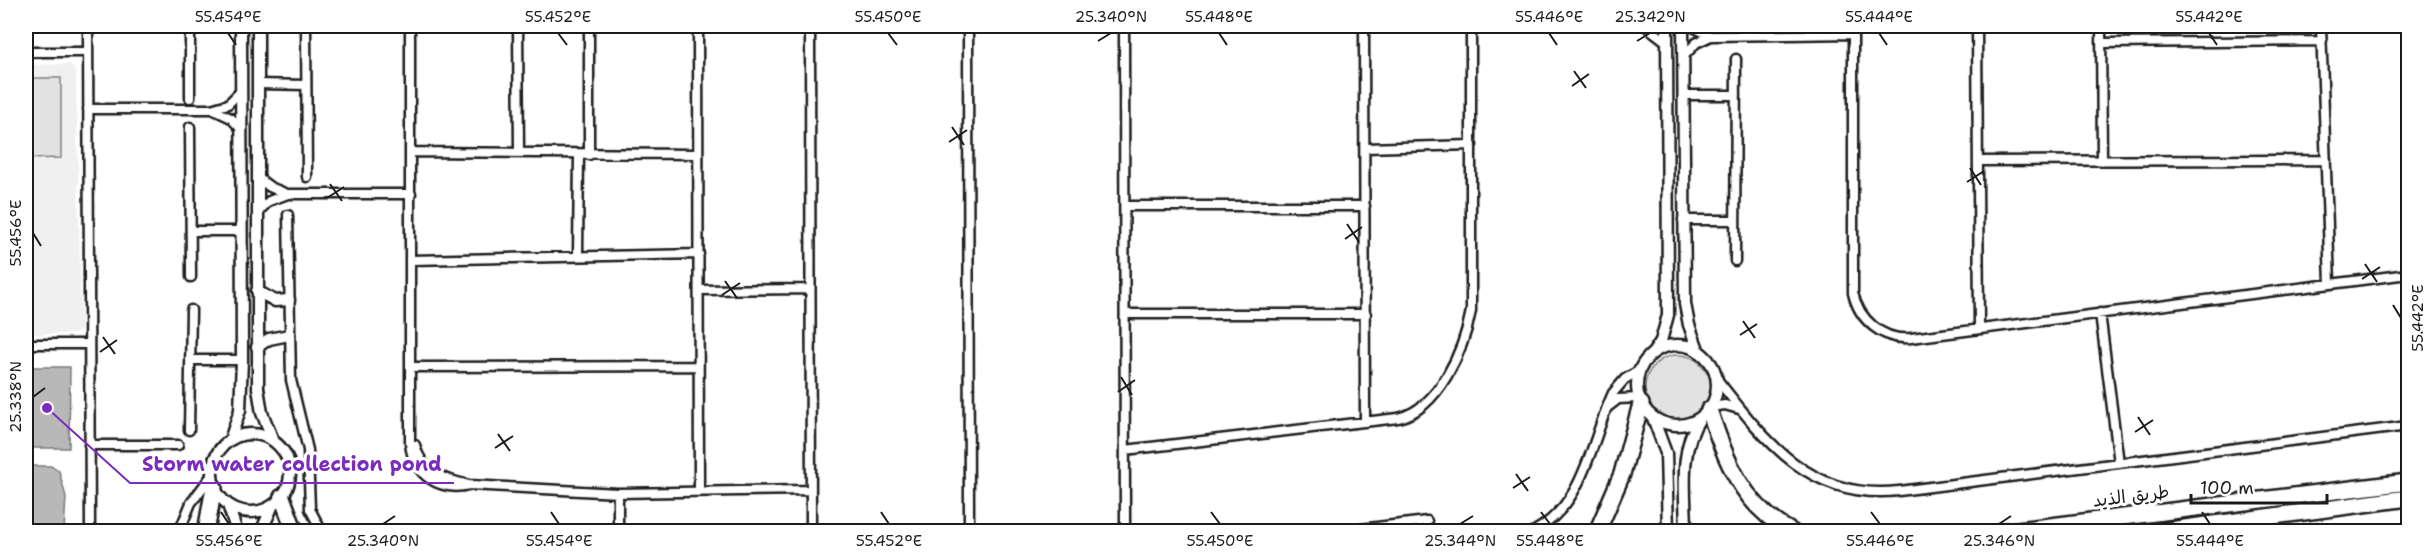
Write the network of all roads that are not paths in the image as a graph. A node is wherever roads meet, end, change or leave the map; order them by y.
1 (88, 26) edge
2 (190, 26) edge
3 (241, 26) edge
4 (258, 26) edge
5 (306, 26) edge
6 (410, 26) edge
7 (518, 26) edge
8 (589, 26) edge
9 (698, 26) edge
10 (810, 26) edge
11 (968, 26) edge
12 (1124, 26) edge
13 (1365, 26) edge
14 (1471, 26) edge
15 (1646, 26) edge
16 (1667, 26) edge
17 (1683, 26) edge
18 (1691, 26) edge
19 (1977, 26) edge
20 (2102, 26) edge
21 (2321, 26) edge
22 (1853, 30) edge
23 (1711, 36) junction
24 (2322, 41) junction
25 (1667, 42) junction
26 (2102, 43) junction
27 (26, 52) edge
28 (88, 52) junction
29 (1683, 57) junction
30 (1736, 59) dead end
31 (258, 84) junction
32 (306, 85) junction
33 (240, 92) junction
34 (1683, 95) junction
35 (1736, 95) junction
36 (190, 98) dead end
37 (211, 109) junction
38 (88, 110) junction
39 (190, 127) dead end
40 (241, 129) junction
41 (1472, 145) junction
42 (1365, 148) junction
43 (411, 152) junction
44 (519, 152) junction
45 (579, 154) junction
46 (698, 154) junction
47 (589, 155) junction
48 (2326, 160) junction
49 (1978, 161) junction
50 (2102, 161) junction
51 (307, 177) dead end
52 (258, 178) junction
53 (288, 194) junction
54 (411, 194) junction
55 (1125, 206) junction
56 (1365, 206) junction
57 (258, 212) junction
58 (288, 215) dead end
59 (1683, 220) junction
60 (1735, 220) junction
61 (191, 231) junction
62 (240, 231) junction
63 (699, 254) junction
64 (578, 256) junction
65 (411, 260) junction
66 (1735, 261) dead end
67 (2409, 274) edge
68 (191, 277) dead end
69 (2330, 284) junction
70 (809, 289) junction
71 (699, 290) junction
72 (257, 291) junction
73 (289, 300) junction
74 (191, 310) dead end
75 (2100, 313) junction
76 (1125, 314) junction
77 (1366, 314) junction
78 (1979, 328) junction
79 (289, 335) junction
80 (26, 344) edge
81 (89, 344) junction
82 (257, 347) junction
83 (1699, 351) junction
84 (1653, 353) junction
85 (190, 360) junction
86 (242, 360) junction
87 (698, 366) junction
88 (411, 367) junction
89 (1640, 370) junction
90 (1717, 379) junction
91 (1640, 401) junction
92 (1607, 409) junction
93 (1740, 409) junction
94 (1706, 412) junction
95 (1653, 418) junction
96 (1365, 422) junction
97 (2409, 426) edge
98 (189, 430) dead end
99 (230, 440) junction
100 (273, 440) junction
101 (89, 445) junction
102 (178, 445) dead end
103 (1125, 450) junction
104 (2119, 463) junction
105 (213, 481) junction
106 (2409, 482) edge
107 (810, 490) junction
108 (699, 492) junction
109 (618, 493) junction
110 (2409, 498) edge
111 (277, 501) junction
112 (228, 505) junction
113 (1427, 521) dead end
114 (1372, 529) edge
115 (90, 531) edge
116 (178, 531) edge
117 (206, 531) edge
118 (237, 531) edge
119 (261, 531) edge
120 (294, 531) edge
121 (322, 531) edge
122 (618, 531) edge
123 (811, 531) edge
124 (969, 531) edge
125 (1125, 531) edge
126 (1335, 531) edge
127 (1533, 531) edge
128 (1597, 531) edge
129 (1668, 531) edge
130 (1686, 531) edge
131 (1792, 531) edge
132 (2001, 531) edge
133 (2155, 531) edge

1 - 28 street
2 - 36 street
3 - 33 main road
4 - 31 main road
5 - 32 street
6 - 43 street
7 - 44 street
8 - 47 street
9 - 46 street
10 - 70 street
11 - 124 street
12 - 55 street
13 - 42 street
14 - 41 street
15 - 25 street
16 - 25 main road
17 - 29 main road
18 - 23 street
19 - 49 street
20 - 26 street
21 - 24 street
22 - 23 street
22 - 78 street
23 - 29 street
24 - 26 street
24 - 48 street
25 - 29 main road
25 - 84 main road
26 - 50 street
27 - 28 street
28 - 38 street
29 - 34 main road
30 - 35 street
31 - 32 street
31 - 52 main road
32 - 51 street
33 - 37 street
33 - 40 main road
34 - 35 street
34 - 59 main road
35 - 60 street
37 - 38 street
37 - 40 street
38 - 81 street
39 - 61 street
40 - 62 main road
41 - 42 street
41 - 96 street
42 - 56 street
43 - 44 street
43 - 54 street
44 - 45 street
45 - 47 street
45 - 64 street
46 - 47 street
46 - 63 street
48 - 50 street
48 - 69 street
49 - 50 street
49 - 78 street
52 - 53 street
52 - 57 main road
53 - 54 street
53 - 57 street
54 - 65 street
55 - 56 street
55 - 76 street
56 - 77 street
57 - 72 main road
58 - 73 street
59 - 60 street
59 - 83 main road
60 - 66 street
61 - 62 street
61 - 68 street
62 - 86 main road
63 - 64 street
63 - 71 street
64 - 65 street
65 - 88 street
67 - 69 street
69 - 75 street
70 - 71 street
70 - 107 street
71 - 87 street
72 - 73 main road
72 - 82 main road
73 - 79 street
74 - 85 street
75 - 78 street
75 - 104 street
76 - 77 street
76 - 103 street
77 - 96 street
79 - 82 main road
79 - 121 street
80 - 81 street
81 - 101 street
82 - 100 main road
83 - 84 main road
83 - 90 main road
84 - 89 main road
85 - 86 street
85 - 98 street
86 - 99 main road
87 - 88 street
87 - 108 street
88 - 109 street
89 - 91 main road
89 - 92 street
90 - 93 street
90 - 94 main road
91 - 92 street
91 - 95 main road
91 - 128 highway
92 - 127 street
93 - 94 street
93 - 104 street
94 - 95 main road
94 - 130 main road
94 - 131 highway
95 - 129 main road
96 - 103 street
97 - 104 street
99 - 100 main road
99 - 105 main road
100 - 111 main road
101 - 102 street
101 - 115 street
103 - 125 street
105 - 112 main road
105 - 116 street
105 - 117 highway
106 - 132 highway, طريق الذيد
107 - 108 street
107 - 123 street
108 - 109 street
109 - 122 street
110 - 133 highway
111 - 112 main road
111 - 119 main road
111 - 120 highway
112 - 118 main road
113 - 114 street
114 - 126 street

